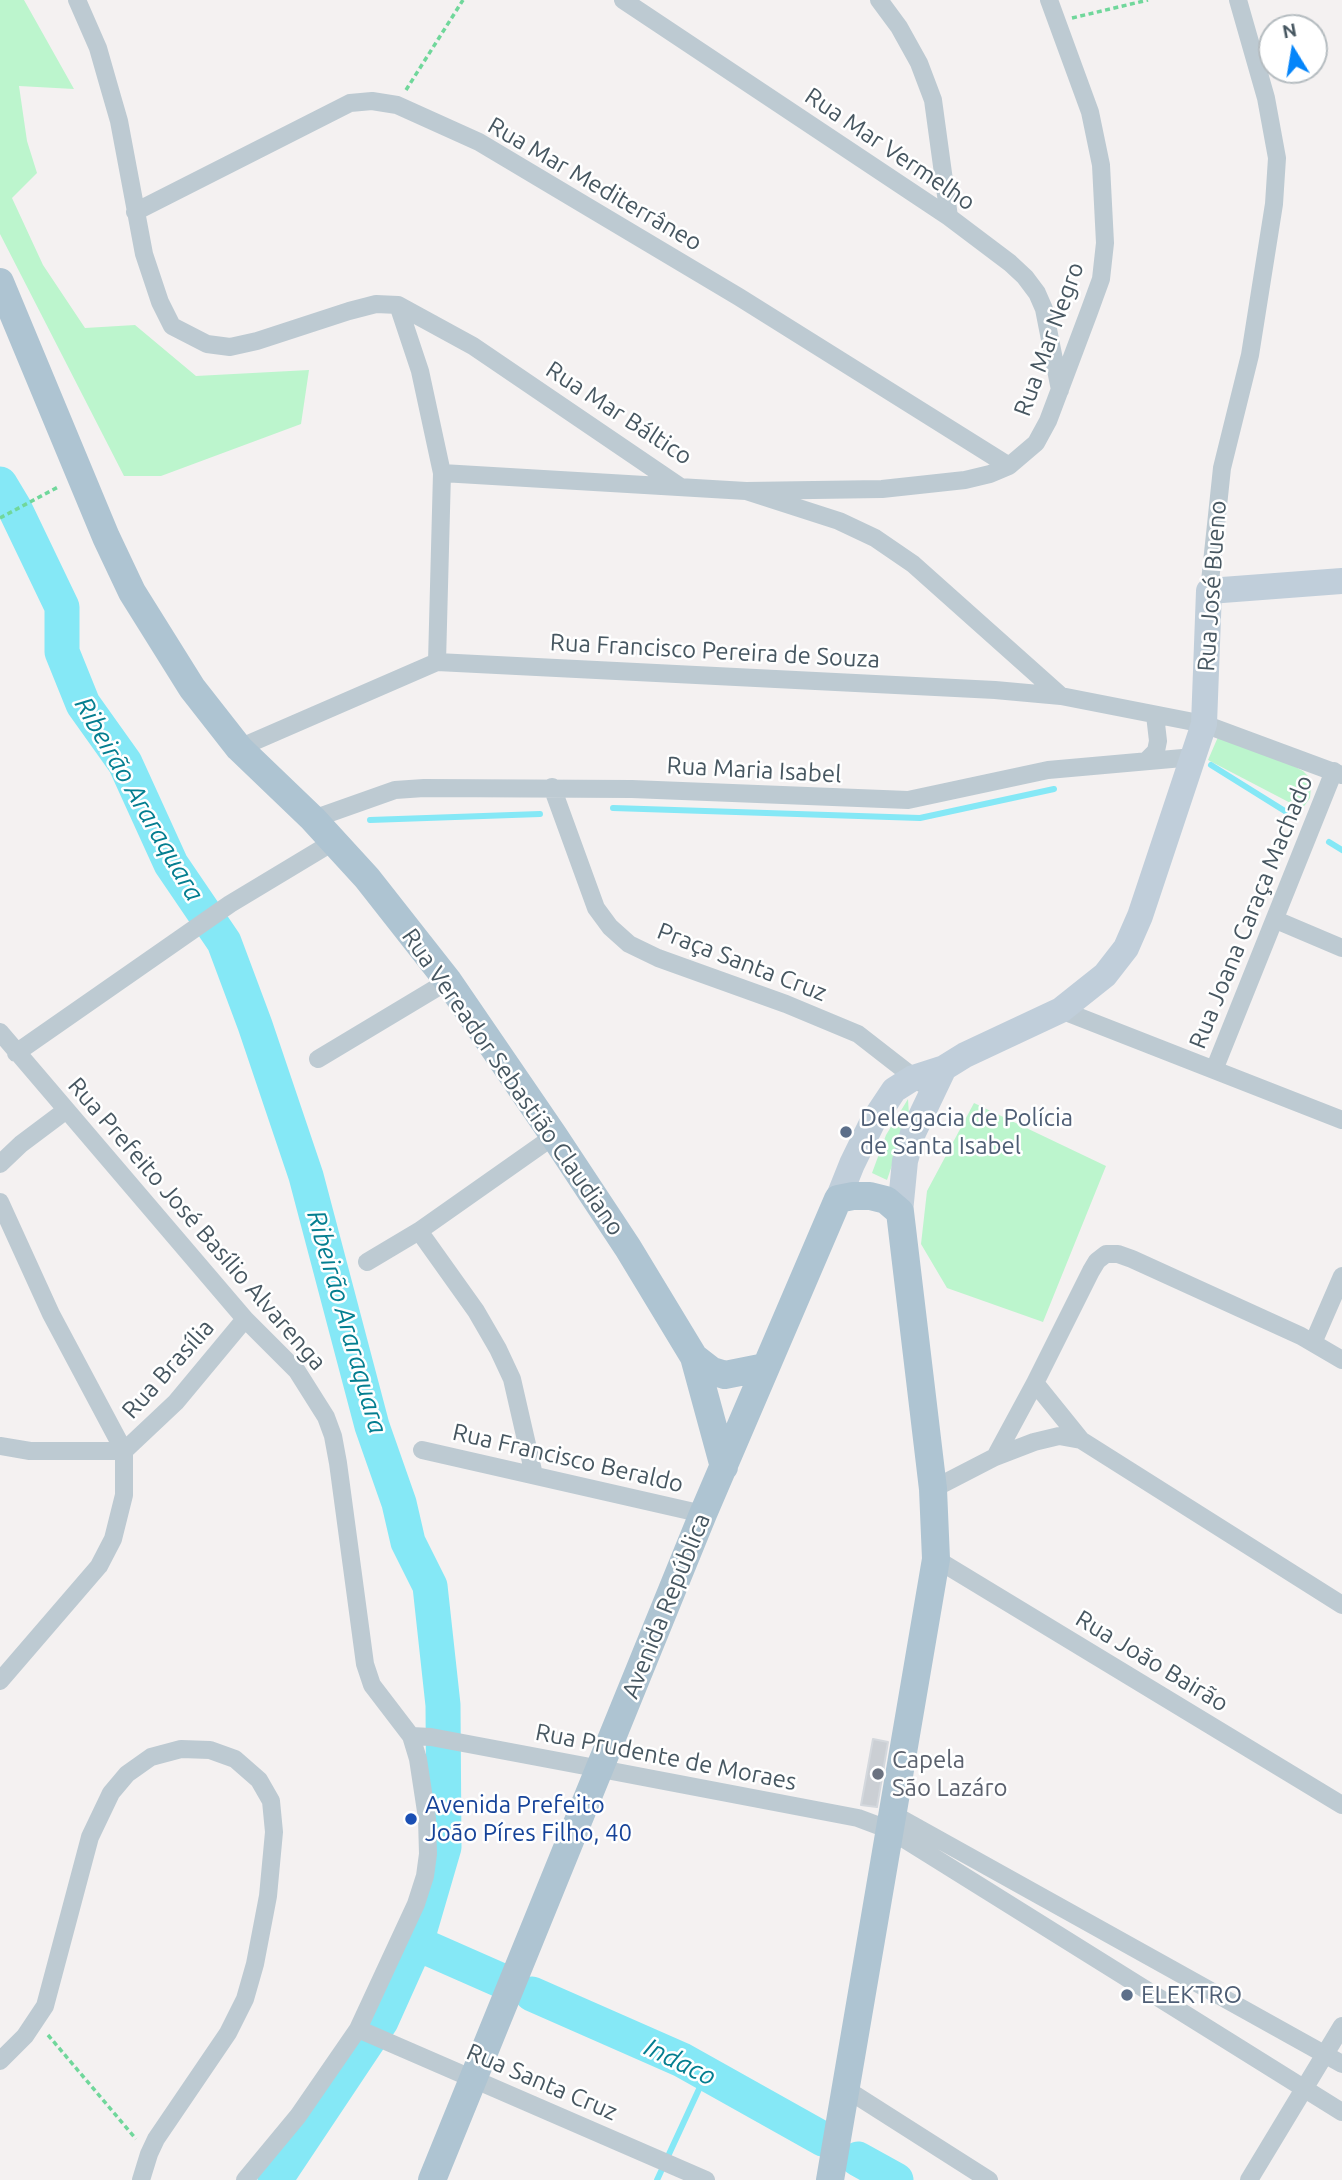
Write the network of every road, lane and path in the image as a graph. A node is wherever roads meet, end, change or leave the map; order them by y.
1 (77, 0) edge
2 (463, 0) edge
3 (623, 0) edge
4 (879, 0) edge
5 (1049, 0) edge
6 (1148, 0) edge
7 (1238, 0) edge
8 (1057, 22) junction
9 (397, 105) junction
10 (135, 212) junction
11 (948, 217) junction
12 (0, 282) edge
13 (398, 305) junction
14 (1060, 392) junction
15 (1009, 466) junction
16 (442, 473) junction
17 (80, 475) junction
18 (679, 486) junction
19 (746, 491) junction
20 (0, 518) edge
21 (1342, 581) edge
22 (1209, 591) junction
23 (437, 662) junction
24 (1061, 696) junction
25 (1155, 715) junction
26 (1204, 724) junction
27 (239, 748) junction
28 (1194, 757) junction
29 (1146, 761) junction
30 (1338, 773) edge
31 (552, 787) junction
32 (313, 819) junction
33 (333, 842) junction
34 (1276, 919) junction
35 (1342, 948) edge
36 (448, 981) junction
37 (1060, 1010) junction
38 (0, 1032) edge
39 (16, 1053) junction
40 (318, 1059) dead end
41 (1214, 1070) junction
42 (930, 1079) junction
43 (65, 1111) junction
44 (1342, 1120) edge
45 (554, 1136) junction
46 (0, 1164) edge
47 (838, 1199) junction
48 (0, 1202) edge
49 (900, 1212) junction
50 (419, 1231) junction
51 (367, 1262) dead end
52 (1342, 1276) edge
53 (245, 1319) junction
54 (1313, 1343) junction
55 (694, 1357) junction
56 (1342, 1360) edge
57 (765, 1367) junction
58 (1035, 1383) junction
59 (1081, 1440) junction
60 (0, 1446) edge
61 (422, 1450) dead end
62 (124, 1451) junction
63 (995, 1457) junction
64 (724, 1467) junction
65 (534, 1475) junction
66 (933, 1489) junction
67 (704, 1514) junction
68 (936, 1559) junction
69 (1342, 1605) edge
70 (0, 1681) edge
71 (411, 1736) junction
72 (601, 1769) junction
73 (1342, 1805) edge
74 (891, 1822) junction
75 (35, 2021) junction
76 (1342, 2026) edge
77 (362, 2032) junction
78 (1327, 2053) junction
79 (0, 2061) edge
80 (1342, 2064) edge
81 (474, 2078) junction
82 (846, 2089) junction
83 (1305, 2089) junction
84 (1342, 2112) edge
85 (149, 2154) junction
86 (141, 2180) edge
87 (245, 2180) edge
88 (432, 2180) edge
89 (706, 2180) edge
90 (830, 2180) edge
91 (989, 2180) edge
92 (1249, 2180) edge

1 - 10 street
2 - 9 path
3 - 11 street, Rua Mar Vermelho
4 - 11 street
5 - 8 street, Rua Mar Negro
6 - 8 path
7 - 22 street, Rua José Bueno
8 - 14 street, Rua Mar Negro
9 - 10 street, Rua Mar Mediterrâneo
9 - 15 street, Rua Mar Mediterrâneo
10 - 13 street
11 - 14 street, Rua Mar Vermelho
12 - 17 main road, Rua Vereador Sebastião Claudiano
13 - 16 street
13 - 18 street, Rua Mar Báltico
14 - 15 street, Rua Mar Negro
15 - 19 street, Rua Mar Negro
16 - 18 street
16 - 23 street
17 - 20 path
17 - 27 main road, Rua Vereador Sebastião Claudiano
18 - 19 street, Rua Mar Báltico
19 - 24 street, Rua Mar Báltico
21 - 22 street
22 - 26 street, Rua José Bueno
23 - 24 street, Rua Francisco Pereira de Souza
23 - 27 street, Rua Francisco Pereira de Souza
24 - 25 street, Rua Francisco Pereira de Souza
25 - 26 street, Rua Francisco Pereira de Souza
25 - 29 street
26 - 28 street, Rua José Bueno
26 - 30 street, Rua Francisco Pereira de Souza
27 - 32 main road, Rua Vereador Sebastião Claudiano
28 - 29 street, Rua Maria Isabel
28 - 37 street, Rua José Bueno
29 - 31 street, Rua Maria Isabel
30 - 34 street, Rua Joana Caraça Machado
31 - 32 street, Rua Maria Isabel
31 - 42 street, Praça Santa Cruz
32 - 33 main road, Rua Vereador Sebastião Claudiano
33 - 36 main road, Rua Vereador Sebastião Claudiano
33 - 39 street
34 - 35 street
34 - 41 street, Rua Joana Caraça Machado
36 - 40 street
36 - 45 main road, Rua Vereador Sebastião Claudiano
37 - 41 street
37 - 42 street, Rua José Bueno
38 - 39 street, Rua Prefeito José Basílio Alvarenga
39 - 43 street, Rua Prefeito José Basílio Alvarenga
41 - 44 street
42 - 47 street, Avenida República
42 - 49 street
43 - 46 street
43 - 53 street, Rua Prefeito José Basílio Alvarenga
45 - 50 street
45 - 55 main road, Rua Vereador Sebastião Claudiano
47 - 49 main road
47 - 57 main road, Avenida República
48 - 62 street
49 - 66 main road
50 - 51 street
50 - 65 street
52 - 54 street
53 - 62 street, Rua Brasília
53 - 71 street, Rua Prefeito José Basílio Alvarenga
54 - 56 street
54 - 58 street
55 - 57 main road
55 - 64 main road
57 - 64 main road, Avenida República
58 - 59 street
58 - 63 street
59 - 63 street
59 - 69 street
60 - 62 street, Rua Brasília
61 - 65 street, Rua Francisco Beraldo
62 - 70 street
63 - 66 street
64 - 67 main road, Avenida República
65 - 67 street, Rua Francisco Beraldo
66 - 68 main road
67 - 72 main road, Avenida República
68 - 73 street, Rua João Bairão
68 - 74 main road
71 - 72 street, Rua Prudente de Moraes
71 - 77 street
72 - 74 street, Rua Prudente de Moraes
72 - 81 main road, Avenida República
74 - 78 street
74 - 82 main road
74 - 83 street
75 - 79 street
75 - 85 path
75 - 85 street
76 - 78 street
77 - 81 street, Rua Santa Cruz
77 - 87 street
78 - 80 street
78 - 83 street
81 - 88 main road, Avenida República
81 - 89 street, Rua Santa Cruz
82 - 90 main road
82 - 91 street
83 - 84 street
83 - 92 street
85 - 86 street

